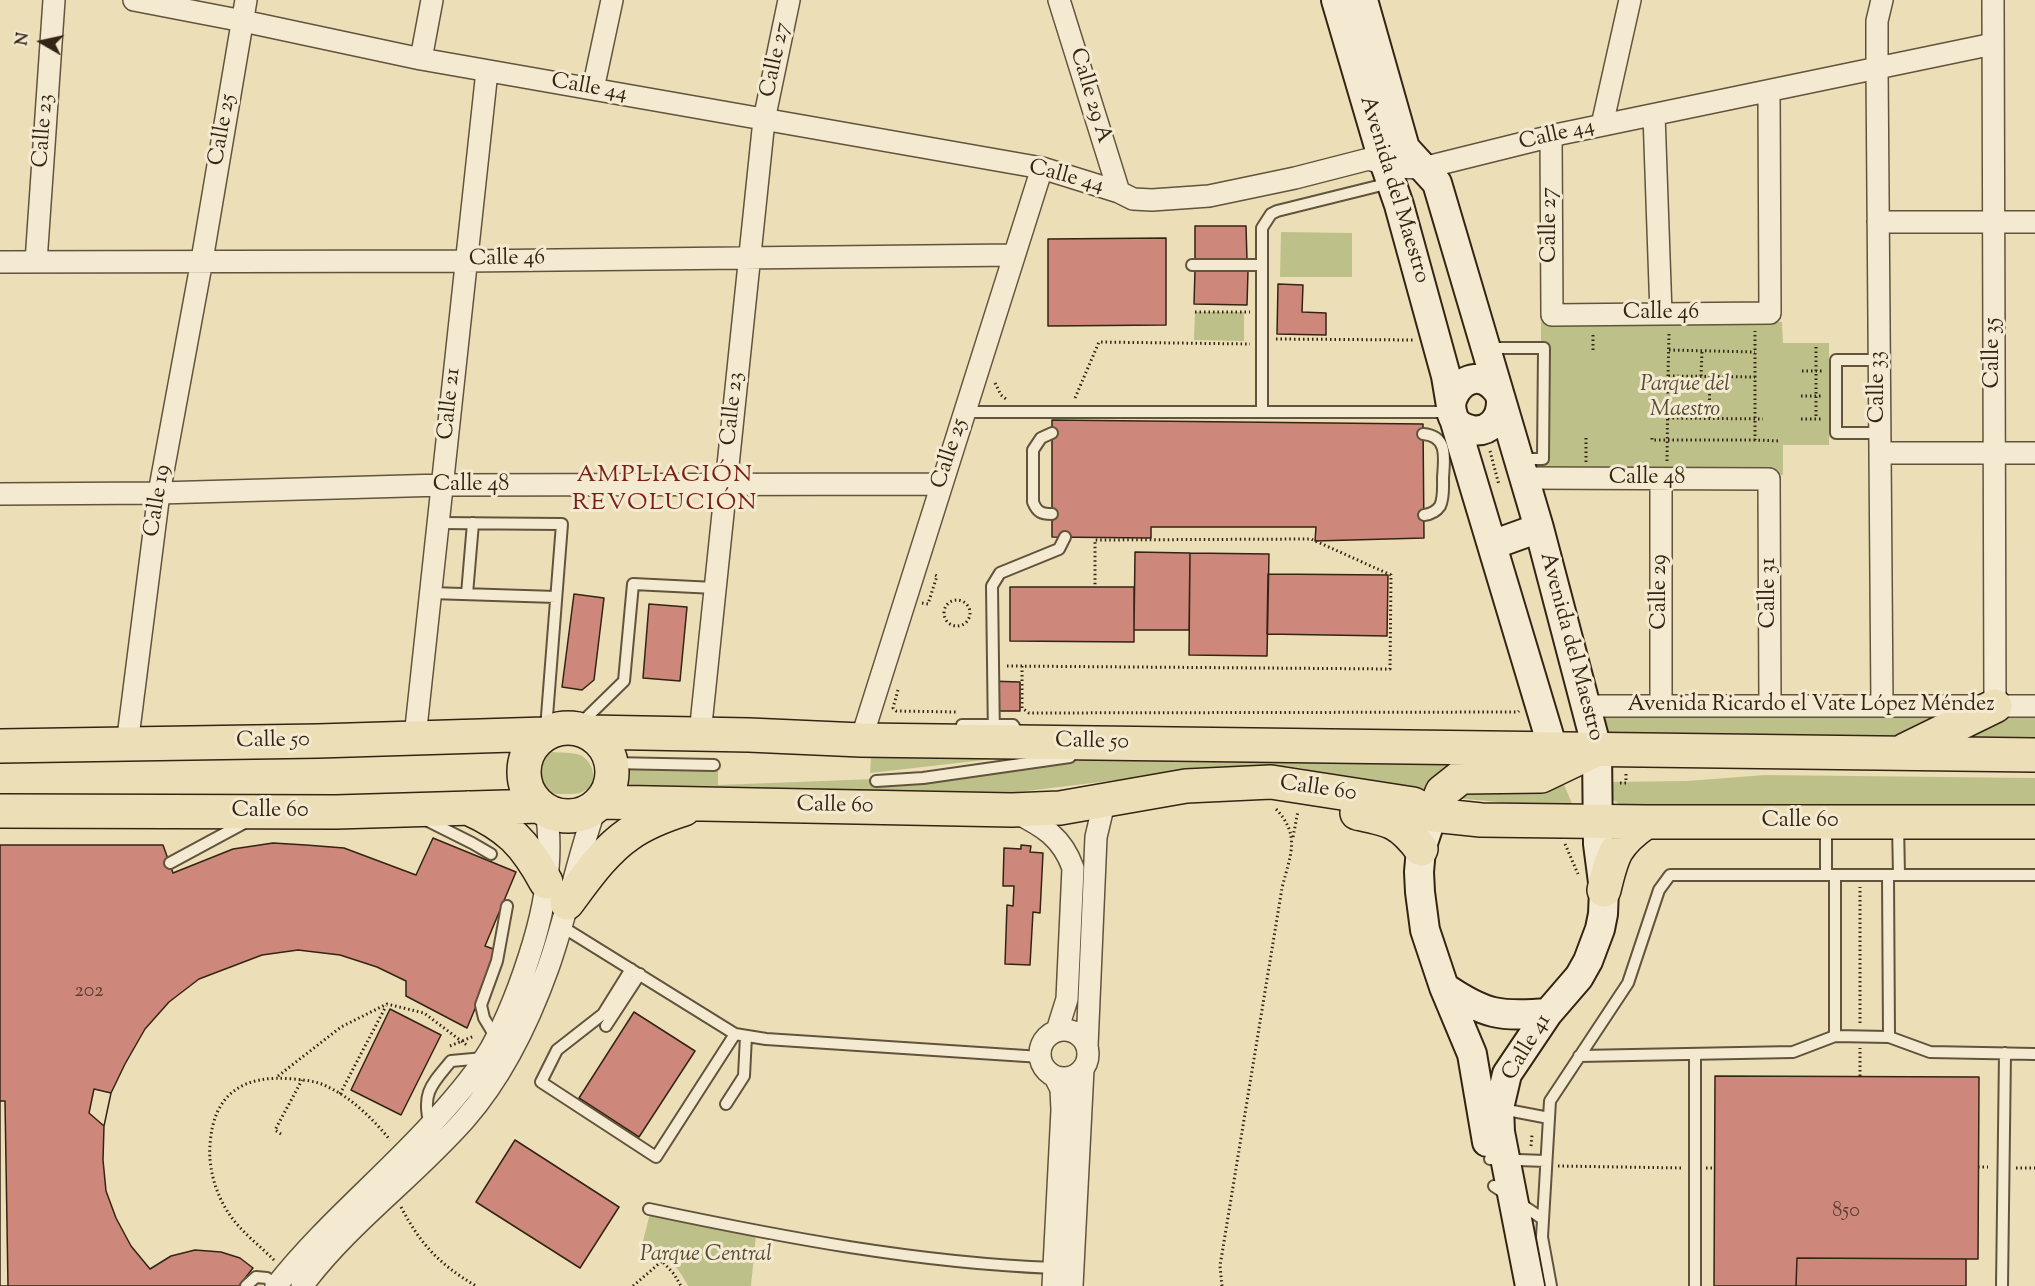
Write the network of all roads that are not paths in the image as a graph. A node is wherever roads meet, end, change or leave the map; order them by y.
1 (54, 0) edge
2 (134, 0) edge
3 (432, 0) edge
4 (612, 0) edge
5 (789, 0) edge
6 (1059, 0) edge
7 (1336, 0) edge
8 (1363, 0) edge
9 (1630, 0) edge
10 (1882, 0) edge
11 (1993, 0) edge
12 (245, 10) edge
13 (1993, 44) junction
14 (421, 59) junction
15 (1876, 68) junction
16 (487, 71) junction
17 (593, 89) junction
18 (1769, 91) junction
19 (1654, 114) junction
20 (764, 120) junction
21 (1602, 125) junction
22 (1551, 136) junction
23 (1041, 168) junction
24 (1423, 168) junction
25 (1388, 173) junction
26 (1119, 192) junction
27 (1878, 222) junction
28 (1994, 222) junction
29 (2035, 222) edge
30 (1014, 255) junction
31 (750, 257) junction
32 (202, 260) junction
33 (466, 261) junction
34 (0, 262) edge
35 (36, 262) junction
36 (1192, 265) dead end
37 (1262, 265) junction
38 (1552, 315) joint
39 (1665, 320) junction
40 (1486, 348) junction
41 (1879, 360) junction
42 (1500, 398) junction
43 (965, 412) junction
44 (1262, 412) junction
45 (1452, 412) junction
46 (1052, 434) dead end
47 (1423, 434) dead end
48 (1880, 443) junction
49 (1994, 452) junction
50 (2035, 453) edge
51 (1514, 474) junction
52 (1664, 474) junction
53 (1769, 479) joint
54 (942, 484) junction
55 (442, 485) junction
56 (726, 485) junction
57 (159, 493) junction
58 (0, 494) edge
59 (1052, 514) dead end
60 (1424, 515) dead end
61 (438, 523) junction
62 (472, 524) junction
63 (1539, 528) junction
64 (1065, 537) dead end
65 (1492, 544) junction
66 (715, 588) junction
67 (431, 593) junction
68 (467, 594) junction
69 (556, 597) junction
70 (1587, 706) junction
71 (1661, 706) junction
72 (1770, 706) junction
73 (1882, 706) junction
74 (1995, 706) junction
75 (2035, 706) edge
76 (952, 725) dead end
77 (865, 729) junction
78 (566, 731) junction
79 (700, 734) junction
80 (1004, 736) junction
81 (415, 738) junction
82 (1135, 744) junction
83 (127, 745) junction
84 (0, 746) edge
85 (1597, 750) junction
86 (1898, 753) junction
87 (1089, 754) dead end
88 (2035, 755) edge
89 (1077, 757) dead end
90 (1560, 757) junction
91 (611, 763) junction
92 (714, 765) dead end
93 (876, 781) dead end
94 (1147, 793) junction
95 (1105, 799) junction
96 (598, 804) junction
97 (698, 804) junction
98 (466, 807) junction
99 (543, 808) junction
100 (401, 810) junction
101 (1012, 810) junction
102 (0, 811) edge
103 (265, 812) junction
104 (1434, 815) junction
105 (1597, 821) junction
106 (1646, 822) junction
107 (1826, 822) junction
108 (1898, 822) junction
109 (2035, 822) edge
110 (1421, 849) junction
111 (491, 854) dead end
112 (170, 864) dead end
113 (1831, 875) junction
114 (1894, 875) junction
115 (2035, 875) edge
116 (1592, 884) junction
117 (558, 904) junction
118 (507, 906) dead end
119 (635, 972) junction
120 (1444, 987) junction
121 (1548, 1012) junction
122 (606, 1026) dead end
123 (491, 1030) junction
124 (1057, 1031) junction
125 (740, 1035) junction
126 (1835, 1036) junction
127 (1889, 1037) junction
128 (1087, 1046) junction
129 (2005, 1053) junction
130 (1695, 1054) junction
131 (2035, 1054) edge
132 (1041, 1056) junction
133 (1579, 1056) junction
134 (1083, 1069) junction
135 (1055, 1077) junction
136 (726, 1104) dead end
137 (1490, 1106) junction
138 (1548, 1118) junction
139 (1551, 1164) junction
140 (1507, 1170) junction
141 (649, 1209) dead end
142 (1543, 1219) junction
143 (1053, 1277) edge
144 (288, 1279) edge
145 (2004, 1283) edge
146 (246, 1286) edge
147 (1072, 1286) edge
148 (1512, 1286) edge
149 (1530, 1286) edge
150 (1551, 1286) edge
151 (1695, 1286) edge

1 - 35 street, Calle 23
2 - 12 street, Calle 44
3 - 14 street
4 - 17 street
5 - 20 street, Calle 27
6 - 26 street, Calle 29 A
7 - 25 street, Avenida del Maestro
8 - 24 street, Avenida del Maestro
9 - 21 street
10 - 15 street
11 - 13 street, Calle 35
12 - 14 street, Calle 44
12 - 32 street, Calle 25
13 - 15 street, Calle 44
13 - 28 street, Calle 35
14 - 16 street, Calle 44
15 - 18 street, Calle 44
15 - 27 street, Calle 33
16 - 17 street, Calle 44
16 - 33 street, Calle 21
17 - 20 street, Calle 44
18 - 19 street, Calle 44
18 - 39 street, Calle 46
19 - 21 street, Calle 44
19 - 39 street
20 - 23 street, Calle 44
20 - 31 street, Calle 23
21 - 22 street, Calle 44
22 - 24 street, Calle 44
22 - 38 street, Calle 27
23 - 26 street, Calle 44
23 - 30 street, Calle 25
24 - 25 street, Calle 44
24 - 40 street, Avenida del Maestro
25 - 26 street, Calle 44
25 - 37 lane
25 - 45 street, Avenida del Maestro
27 - 28 street
27 - 41 street, Calle 33
28 - 29 street
28 - 49 street, Calle 35
30 - 31 street, Calle 46
30 - 43 street, Calle 25
31 - 33 street, Calle 46
31 - 56 street, Calle 23
32 - 33 street, Calle 46
32 - 35 street, Calle 46
32 - 57 street, Calle 19
33 - 55 street, Calle 21
34 - 35 street, Calle 46
36 - 37 lane
37 - 44 lane
38 - 39 street, Calle 46
40 - 42 street, Avenida del Maestro
40 - 51 lane
41 - 48 street, Calle 33
41 - 48 lane
42 - 45 street
42 - 45 street
42 - 51 street, Avenida del Maestro
43 - 44 lane
43 - 54 street, Calle 25
44 - 45 lane
45 - 65 street, Avenida del Maestro
46 - 59 lane
47 - 60 lane
48 - 49 street
48 - 73 street, Calle 33
49 - 50 street
49 - 74 street, Calle 35
51 - 52 street, Calle 48
51 - 63 street, Avenida del Maestro
52 - 53 street, Calle 48
52 - 71 street, Calle 29
53 - 72 street, Calle 31
54 - 56 street, Calle 48
54 - 77 street, Calle 25
55 - 56 street, Calle 48
55 - 57 street, Calle 48
55 - 61 street, Calle 21
56 - 66 street, Calle 23
57 - 58 street, Calle 48
57 - 83 street, Calle 19
61 - 62 lane
61 - 67 street, Calle 21
62 - 68 lane
62 - 69 lane
63 - 65 street
63 - 70 street, Avenida del Maestro
64 - 80 lane
65 - 90 street, Avenida del Maestro
66 - 78 lane
66 - 79 street, Calle 23
67 - 68 lane
67 - 81 street, Calle 21
68 - 69 lane
69 - 78 lane
70 - 71 street, Avenida Ricardo el Vate López Méndez
70 - 85 street, Avenida del Maestro
71 - 72 street, Avenida Ricardo el Vate López Méndez
72 - 73 street, Avenida Ricardo el Vate López Méndez
73 - 74 street, Avenida Ricardo el Vate López Méndez
74 - 75 street, Avenida Ricardo el Vate López Méndez
74 - 86 main road
76 - 80 lane
77 - 79 main road, Calle 50
77 - 80 main road, Calle 50
78 - 79 main road, Calle 50
78 - 81 main road, Calle 50
78 - 91 main road
78 - 99 main road
80 - 82 main road, Calle 50
81 - 83 main road, Calle 50
82 - 87 lane
82 - 90 main road, Calle 50
83 - 84 main road, Calle 50
85 - 86 main road, Avenida Ricardo el Vate López Méndez
85 - 90 main road
85 - 105 street, Avenida del Maestro
86 - 88 main road, Avenida Ricardo el Vate López Méndez
89 - 93 lane
90 - 104 main road
90 - 105 street, Avenida del Maestro
91 - 92 lane
91 - 96 main road
94 - 95 main road, Calle 60
94 - 104 main road, Calle 60
94 - 110 main road
95 - 101 main road, Calle 60
95 - 128 street
96 - 97 main road, Calle 60
96 - 99 main road
96 - 117 street
97 - 101 main road, Calle 60
97 - 117 main road
98 - 99 main road, Calle 60
98 - 100 main road, Calle 60
98 - 117 main road
99 - 117 street
100 - 103 main road, Calle 60
100 - 111 lane
101 - 124 street
102 - 103 main road, Calle 60
103 - 112 lane
104 - 105 main road, Calle 60
104 - 110 street, Calle 41
105 - 106 main road, Calle 60
105 - 116 street, Calle 41
106 - 107 main road, Calle 60
106 - 116 main road
107 - 108 main road, Calle 60
107 - 113 lane
108 - 109 main road, Calle 60
108 - 114 lane
110 - 120 street, Calle 41
113 - 114 lane
113 - 126 lane
113 - 133 lane
114 - 115 lane
114 - 127 lane
116 - 121 street, Calle 41
117 - 119 lane
117 - 123 street
117 - 144 street
118 - 123 lane
119 - 122 lane
119 - 125 lane
119 - 125 lane
120 - 121 street
120 - 137 street, Calle 41
121 - 137 street, Calle 41
123 - 144 street
124 - 128 street
124 - 132 street
125 - 132 lane
125 - 136 lane
126 - 127 lane
126 - 130 lane
127 - 129 lane
128 - 134 street
129 - 131 lane
129 - 145 lane
130 - 133 lane
130 - 151 lane
132 - 135 street
133 - 138 lane
134 - 135 street
134 - 147 street
135 - 143 street
137 - 138 lane
137 - 140 street, Calle 41
138 - 139 lane
139 - 140 lane
139 - 142 lane
140 - 142 lane
140 - 148 street, Calle 41
140 - 149 street, Calle 41
141 - 143 lane
142 - 150 lane
144 - 146 lane

